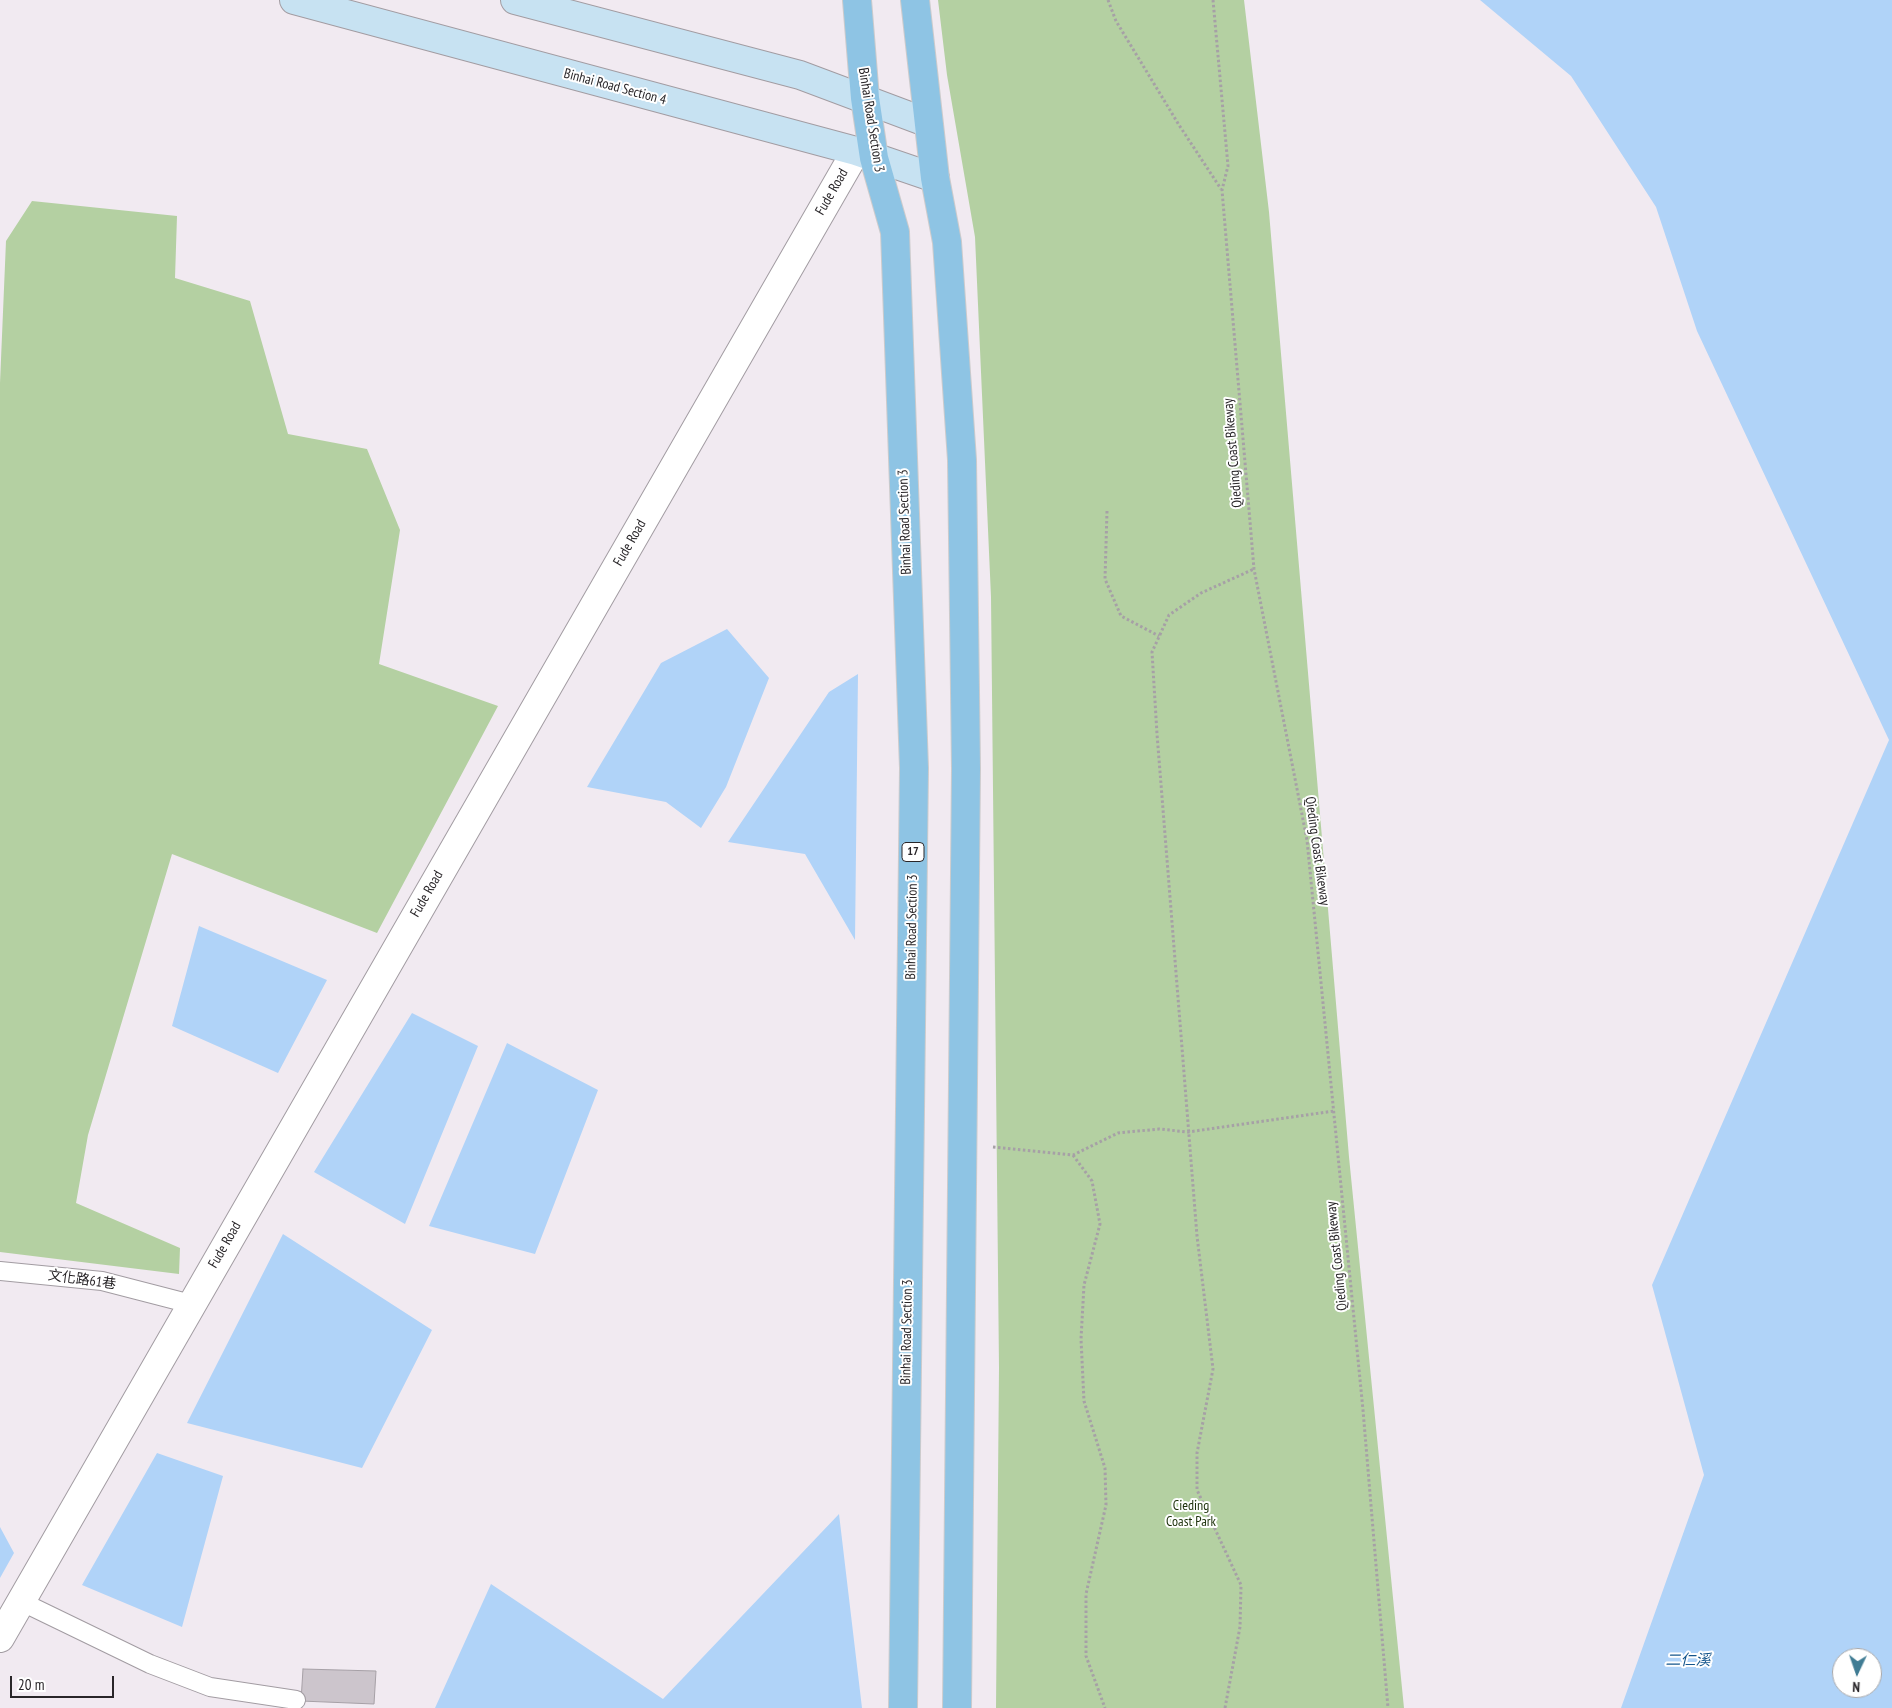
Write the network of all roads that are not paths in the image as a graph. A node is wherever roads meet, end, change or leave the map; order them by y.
1 (294, 0) edge
2 (515, 0) edge
3 (857, 0) edge
4 (915, 0) edge
5 (865, 98) junction
6 (928, 123) junction
7 (865, 154) junction
8 (935, 178) junction
9 (0, 1271) edge
10 (191, 1304) junction
11 (20, 1601) junction
12 (0, 1638) edge
13 (296, 1700) dead end
14 (902, 1708) edge
15 (957, 1708) edge

1 - 7 street, Binhai Road Section 4
2 - 5 street
3 - 5 main road, Binhai Road Section 3 / 17
4 - 6 main road
5 - 6 street
5 - 7 main road, Binhai Road Section 3 / 17
6 - 8 main road
7 - 8 street, Binhai Road Section 4
7 - 10 street, Fude Road
7 - 14 main road, Binhai Road Section 3 / 17
8 - 15 main road
9 - 10 lane, 文化路61巷
10 - 11 street, Fude Road
11 - 12 street, Fude Road
11 - 13 lane

